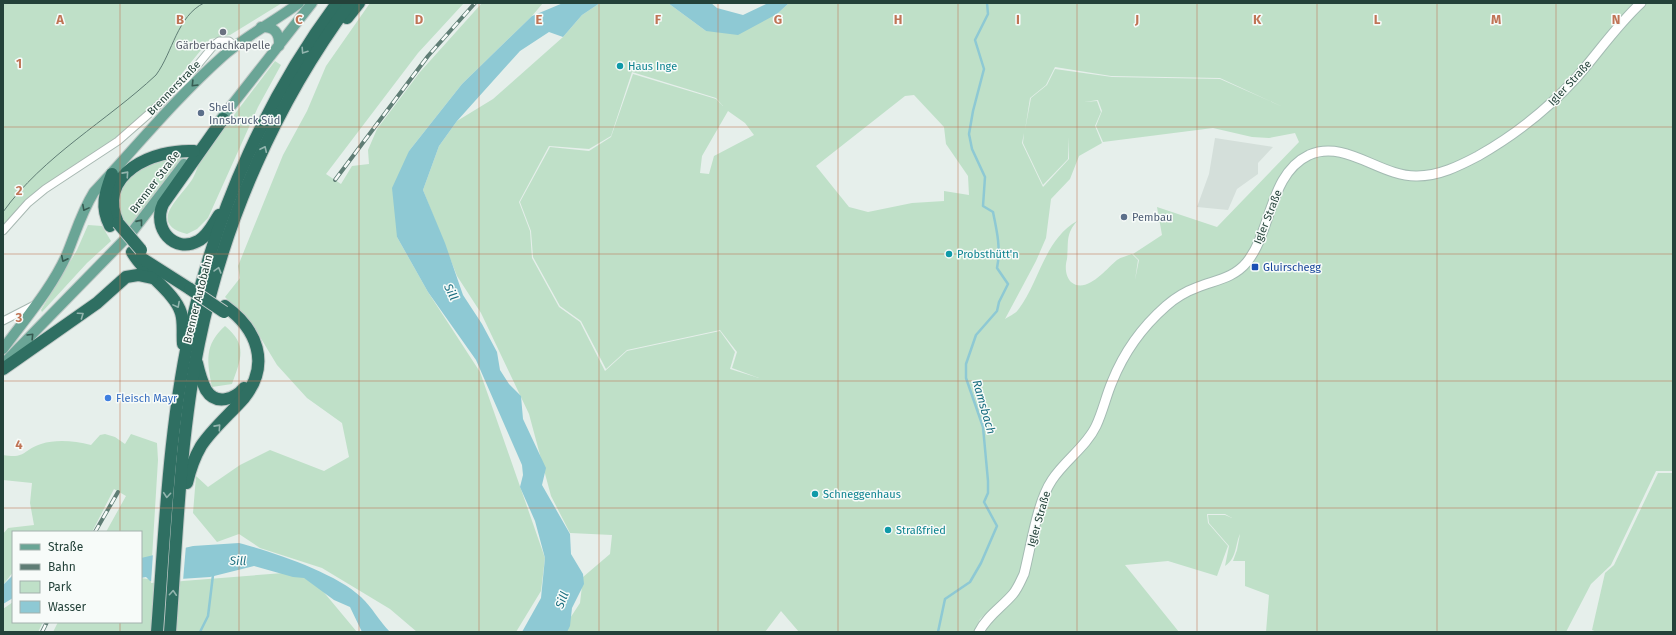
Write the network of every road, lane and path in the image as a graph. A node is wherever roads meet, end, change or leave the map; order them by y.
1 (299, 3) edge
2 (312, 3) edge
3 (337, 3) edge
4 (350, 3) edge
5 (359, 3) edge
6 (1641, 3) edge
7 (261, 27) junction
8 (235, 46) junction
9 (279, 46) junction
10 (312, 58) junction
11 (223, 119) junction
12 (194, 151) junction
13 (112, 174) junction
14 (229, 201) junction
15 (114, 224) junction
16 (3, 232) edge
17 (137, 255) junction
18 (152, 278) junction
19 (36, 304) junction
20 (225, 309) junction
21 (3, 321) edge
22 (3, 349) edge
23 (191, 361) junction
24 (3, 364) edge
25 (3, 369) edge
26 (190, 458) junction
27 (157, 632) edge
28 (170, 632) edge
29 (979, 632) edge

1 - 7 main road
2 - 9 main road, Brenner Straße
3 -> 14 highway, Brenner Autobahn
4 - 10 highway, Brenner Autobahn
5 - 10 highway
6 - 29 main road, Igler Straße
7 - 8 main road, Brennerstraße
7 - 9 main road
8 -> 13 main road, Brennerstraße
8 - 16 street
9 - 11 main road, Brenner Straße
23 -> 10 highway, Brenner Autobahn
11 - 12 main road, Brenner Straße
11 - 14 highway
15 -> 12 highway
24 -> 12 main road, Brenner Straße
13 - 15 highway
13 -> 19 main road
14 - 23 highway, Brenner Autobahn
15 - 17 highway
17 - 18 highway
17 - 20 highway
18 -> 23 highway
25 -> 18 highway
19 - 21 street
19 - 22 main road
20 - 23 highway
26 -> 20 highway
23 - 26 highway, Brenner Autobahn
23 -> 27 highway, Brenner Autobahn
28 -> 26 highway

